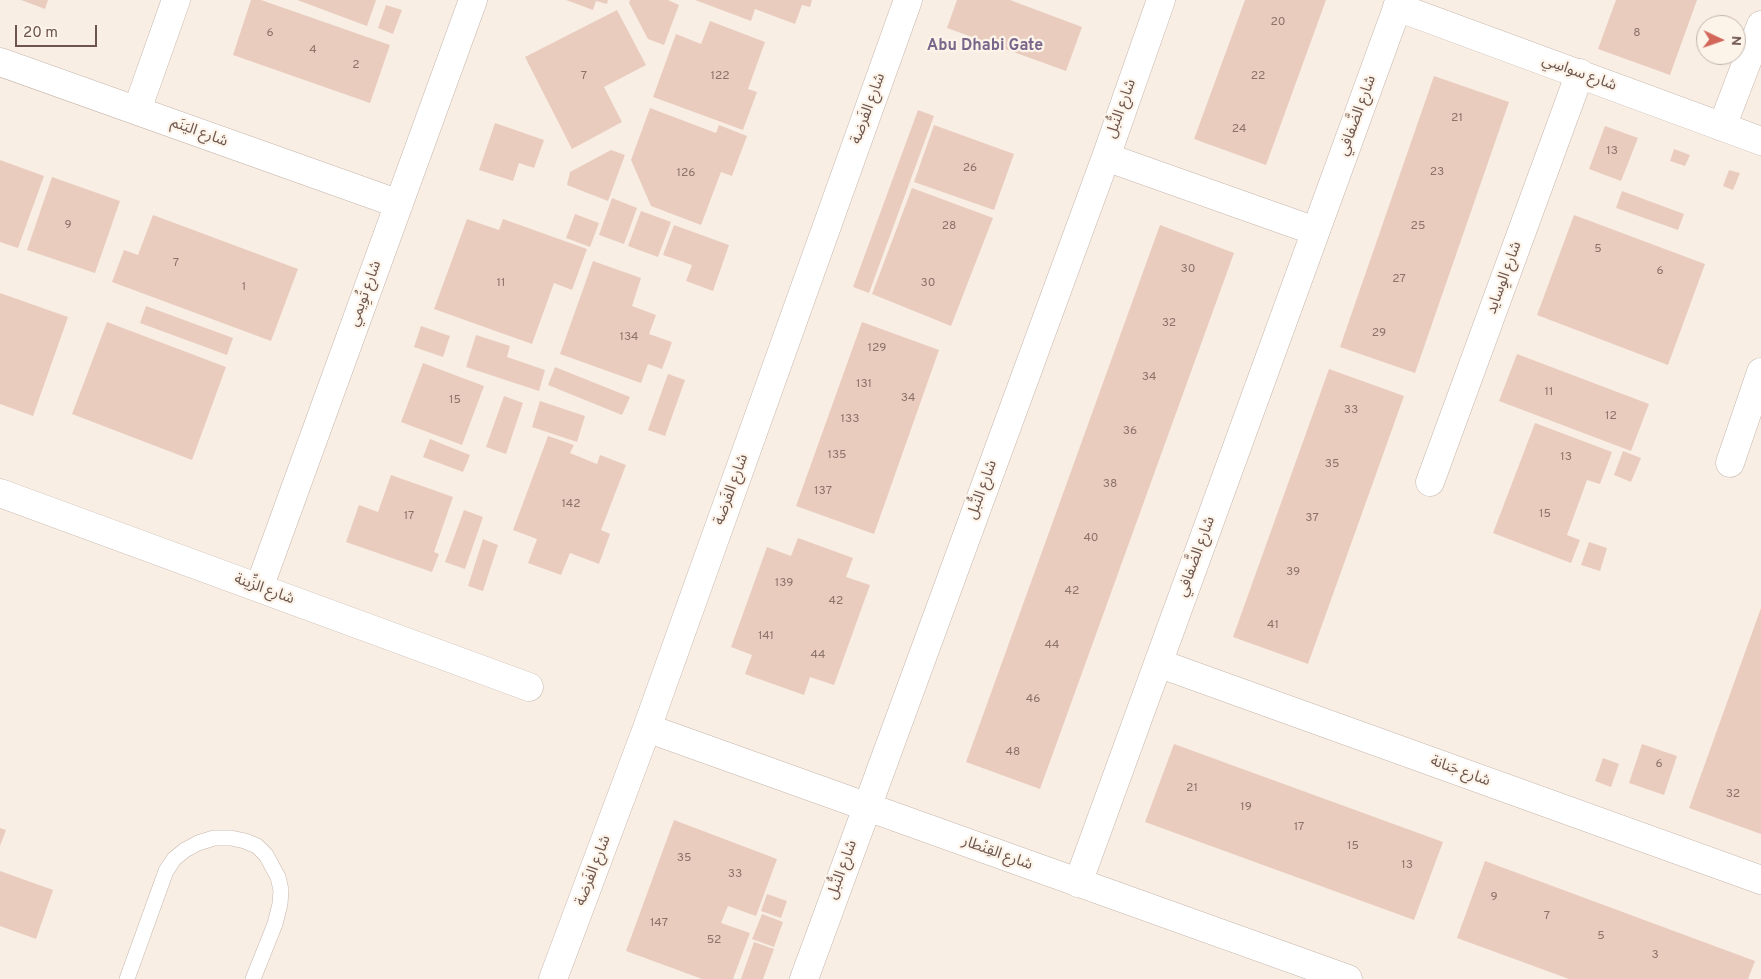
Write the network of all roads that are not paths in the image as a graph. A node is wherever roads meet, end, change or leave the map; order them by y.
1 (176, 0) edge
2 (473, 0) edge
3 (908, 0) edge
4 (1161, 0) edge
5 (1399, 3) edge
6 (1761, 25) edge
7 (0, 62) edge
8 (1580, 74) junction
9 (137, 110) junction
10 (1722, 126) junction
11 (1761, 141) edge
12 (1106, 157) junction
13 (399, 204) junction
14 (1316, 232) junction
15 (1761, 372) edge
16 (1730, 462) dead end
17 (1430, 482) dead end
18 (0, 493) edge
19 (259, 588) junction
20 (1158, 663) junction
21 (529, 687) dead end
22 (647, 728) junction
23 (866, 807) junction
24 (1761, 880) edge
25 (1078, 883) junction
26 (127, 979) edge
27 (253, 979) edge
28 (553, 979) edge
29 (804, 979) edge
30 (1348, 979) edge

1 - 9 street
2 - 13 street, شارع تُوِيمي
3 - 22 street, شارع الفَرضة
4 - 12 street, شارع النُّبل
5 - 8 street, شارع سواسِي
5 - 14 street, شارع الضَّفافي
6 - 10 street
7 - 9 street, شارع اليَنَم
8 - 10 street, شارع سواسِي
8 - 17 street, شارع الوِسايد
9 - 13 street, شارع اليَنَم
10 - 11 street, شارع سواسِي
12 - 14 street
12 - 23 street, شارع النُّبل
13 - 19 street, شارع تُوِيمي
14 - 20 street, شارع الضَّفافي
15 - 16 street
18 - 19 street, شارع الزِّينة
19 - 21 street, شارع الزِّينة
20 - 24 street, شارع جَنانة
20 - 25 street, شارع الضَّفافي
22 - 23 street, شارع القِنْطار
22 - 28 street, شارع الفَرضة
23 - 25 street, شارع القِنْطار
23 - 29 street, شارع النُّبل
25 - 30 street, شارع القِنْطار
26 - 27 lane

